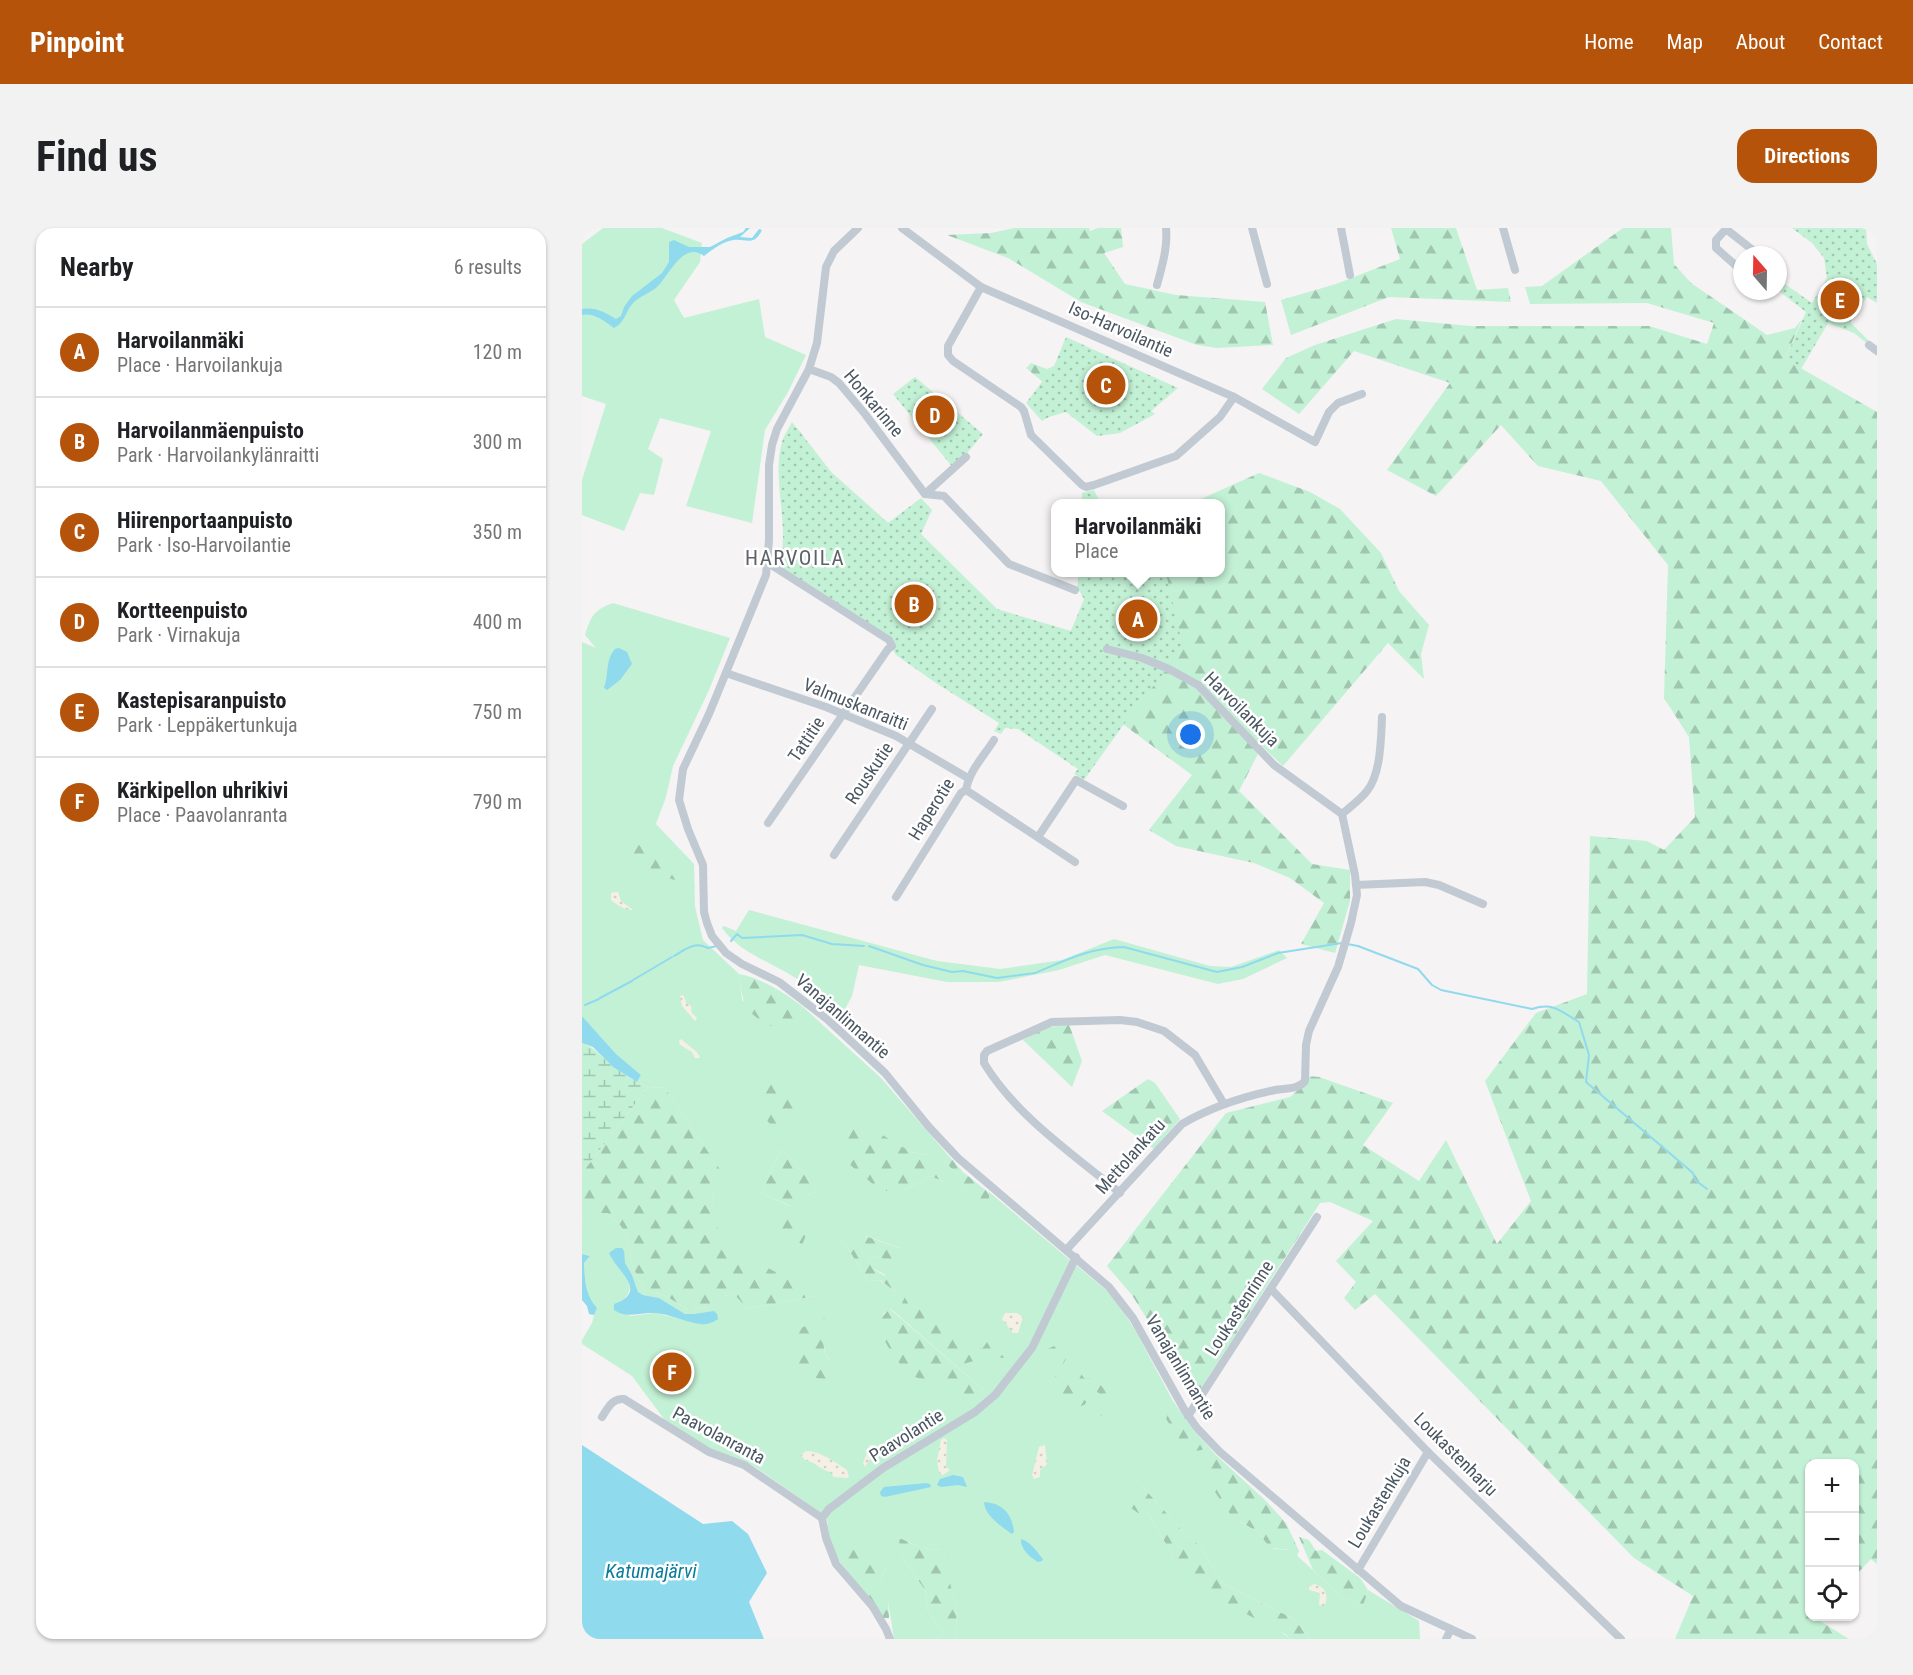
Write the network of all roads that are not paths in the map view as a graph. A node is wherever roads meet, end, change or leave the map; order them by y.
1 (858, 228) edge
2 (864, 228) edge
3 (902, 228) edge
4 (908, 228) edge
5 (1166, 228) edge
6 (1252, 228) edge
7 (1341, 228) edge
8 (1503, 228) edge
9 (1727, 229) edge
10 (850, 237) junction
11 (918, 240) junction
12 (1748, 246) edge
13 (1733, 263) edge
14 (1515, 270) dead end
15 (1350, 275) dead end
16 (1267, 284) dead end
17 (1157, 285) dead end
18 (981, 287) junction
19 (1869, 345) dead end
20 (1877, 351) edge
21 (809, 369) junction
22 (1362, 394) dead end
23 (1234, 397) junction
24 (966, 457) dead end
25 (925, 494) junction
26 (768, 563) junction
27 (1075, 590) dead end
28 (1107, 649) dead end
29 (726, 674) junction
30 (932, 708) dead end
31 (843, 714) junction
32 (1382, 717) dead end
33 (994, 740) dead end
34 (909, 743) junction
35 (968, 778) junction
36 (966, 790) junction
37 (1123, 806) dead end
38 (1342, 814) junction
39 (768, 823) dead end
40 (1038, 837) junction
41 (834, 855) dead end
42 (1075, 862) dead end
43 (1356, 885) junction
44 (896, 897) dead end
45 (1483, 904) dead end
46 (1224, 1104) junction
47 (1120, 1192) junction
48 (1317, 1217) dead end
49 (1067, 1249) junction
50 (1076, 1257) junction
51 (1271, 1289) junction
52 (1188, 1416) junction
53 (602, 1417) dead end
54 (1428, 1452) junction
55 (822, 1518) junction
56 (1358, 1570) junction
57 (1451, 1629) junction
58 (890, 1639) edge
59 (1446, 1639) edge
60 (1472, 1639) edge
61 (1621, 1639) edge

1 - 10 street, Vanajanlinnantie
2 - 10 street, Vanajanlinnantie
3 - 11 street, Iso-Harvoilantie
4 - 11 street, Iso-Harvoilantie
5 - 17 street
6 - 16 street
7 - 15 street
8 - 14 street
9 - 12 street
9 - 13 street
10 - 21 street, Vanajanlinnantie
11 - 18 street, Iso-Harvoilantie
18 - 23 street, Iso-Harvoilantie
18 - 23 street
19 - 20 street
21 - 25 street, Honkarinne
21 - 26 street, Vanajanlinnantie
22 - 23 street, Iso-Harvoilantie
24 - 25 street
25 - 27 street
26 - 29 street, Vanajanlinnantie
26 - 31 street, Tattitie
28 - 38 street, Harvoilankuja
29 - 31 street, Valmuskanraitti
29 - 49 street, Vanajanlinnantie
30 - 34 street, Rouskutie
31 - 34 street, Valmuskanraitti
31 - 39 street, Tattitie
32 - 38 street
33 - 35 street, Haperotie
34 - 35 street, Valmuskanraitti
34 - 41 street, Rouskutie
35 - 36 street, Haperotie
36 - 40 street
36 - 44 street, Haperotie
37 - 40 street
38 - 43 street
40 - 42 street
43 - 45 street
43 - 46 street, Mettolankatu
46 - 47 street, Mettolankatu
46 - 47 street
47 - 49 street, Mettolankatu
48 - 51 street, Loukastenrinne
49 - 50 street, Vanajanlinnantie
50 - 52 street, Vanajanlinnantie
50 - 55 street, Paavolantie
51 - 52 street, Loukastenrinne
51 - 54 street, Loukastenharju
52 - 56 street, Vanajanlinnantie
53 - 55 street, Paavolanranta
54 - 56 street, Loukastenkuja
54 - 61 street, Loukastenharju
55 - 58 street
56 - 57 street, Vanajanlinnantie
57 - 59 street
57 - 60 street, Vanajanlinnantie

